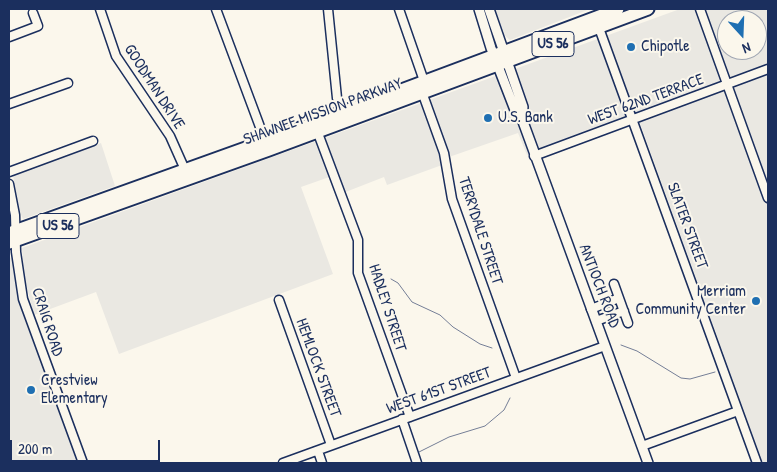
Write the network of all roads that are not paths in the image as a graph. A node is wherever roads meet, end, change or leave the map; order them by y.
1 (100, 9) edge
2 (216, 9) edge
3 (328, 9) edge
4 (398, 9) edge
5 (479, 9) edge
6 (489, 9) edge
7 (620, 9) edge
8 (648, 9) edge
9 (700, 9) edge
10 (33, 13) dead end
11 (599, 28) junction
12 (9, 37) edge
13 (501, 59) junction
14 (768, 69) edge
15 (68, 83) dead end
16 (726, 85) junction
17 (423, 87) junction
18 (9, 104) edge
19 (342, 112) junction
20 (633, 119) junction
21 (316, 127) junction
22 (93, 141) dead end
23 (267, 146) junction
24 (534, 156) junction
25 (9, 172) edge
26 (187, 174) junction
27 (766, 182) edge
28 (9, 184) edge
29 (768, 198) edge
30 (12, 237) edge
31 (614, 284) dead end
32 (619, 298) junction
33 (279, 300) dead end
34 (591, 308) junction
35 (624, 311) junction
36 (596, 321) junction
37 (628, 323) dead end
38 (605, 346) junction
39 (516, 378) junction
40 (738, 411) junction
41 (406, 418) junction
42 (331, 445) junction
43 (642, 446) junction
44 (318, 451) junction
45 (83, 463) edge
46 (283, 463) edge
47 (322, 463) edge
48 (417, 463) edge
49 (648, 463) edge
50 (757, 463) edge

1 - 26 street, GOODMAN DRIVE
2 - 23 street
3 - 19 street
4 - 17 street, TERRYDALE STREET
5 - 13 main road, ANTIOCH ROAD
6 - 13 main road, ANTIOCH ROAD
7 - 11 highway
7 - 13 highway, SHAWNEE MISSION PARKWAY / US 56
8 - 11 highway, SHAWNEE MISSION PARKWAY / US 56
9 - 16 street
10 - 12 street
11 - 13 highway, SHAWNEE MISSION PARKWAY / US 56
11 - 20 street, SLATER STREET
13 - 17 highway, SHAWNEE MISSION PARKWAY / US 56
13 - 24 main road, ANTIOCH ROAD
14 - 16 street, WEST 62ND TERRACE
15 - 18 street
16 - 20 street, WEST 62ND TERRACE
16 - 27 street
17 - 19 highway, SHAWNEE MISSION PARKWAY / US 56
17 - 21 highway, SHAWNEE MISSION PARKWAY / US 56
17 - 39 street, TERRYDALE STREET
19 - 21 highway, SHAWNEE MISSION PARKWAY / US 56
20 - 24 street, WEST 62ND TERRACE
20 - 40 street, SLATER STREET
21 - 23 highway, SHAWNEE MISSION PARKWAY / US 56
21 - 41 street, HADLEY STREET
22 - 25 street
23 - 26 highway, SHAWNEE MISSION PARKWAY / US 56
24 - 34 main road, ANTIOCH ROAD
26 - 30 highway, SHAWNEE MISSION PARKWAY / US 56
27 - 29 street
28 - 30 street, CRAIG ROAD
30 - 45 street, CRAIG ROAD
31 - 32 street
32 - 34 street
32 - 35 street
33 - 42 street, HEMLOCK STREET
34 - 36 main road, ANTIOCH ROAD
35 - 36 street
35 - 37 street
36 - 38 main road, ANTIOCH ROAD
38 - 39 street, WEST 61ST STREET
38 - 43 main road, ANTIOCH ROAD
39 - 41 street, WEST 61ST STREET
40 - 43 street
40 - 50 street, SLATER STREET
41 - 42 street, WEST 61ST STREET
41 - 48 street, HADLEY STREET
42 - 44 street, WEST 61ST STREET
43 - 49 main road, ANTIOCH ROAD
44 - 46 street, WEST 61ST STREET
44 - 47 street

